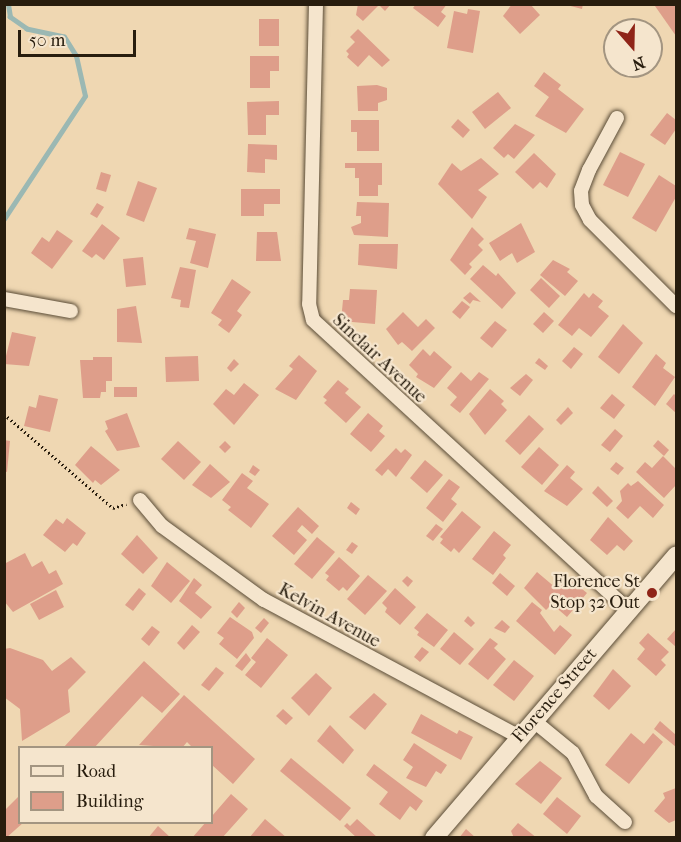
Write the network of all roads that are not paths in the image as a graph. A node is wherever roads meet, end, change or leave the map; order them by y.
1 (316, 4) edge
2 (617, 118) dead end
3 (4, 299) edge
4 (676, 306) edge
5 (71, 311) dead end
6 (140, 500) road end
7 (676, 556) edge
8 (629, 611) junction
9 (534, 721) junction
10 (519, 737) junction
11 (625, 822) dead end
12 (434, 837) edge

1 - 8 street, Sinclair Avenue
2 - 4 street
3 - 5 street
6 - 10 street, Kelvin Avenue
7 - 8 street, Florence Street
8 - 9 street, Florence Street
9 - 10 street, Florence Street
9 - 11 street
10 - 12 street, Florence Street

